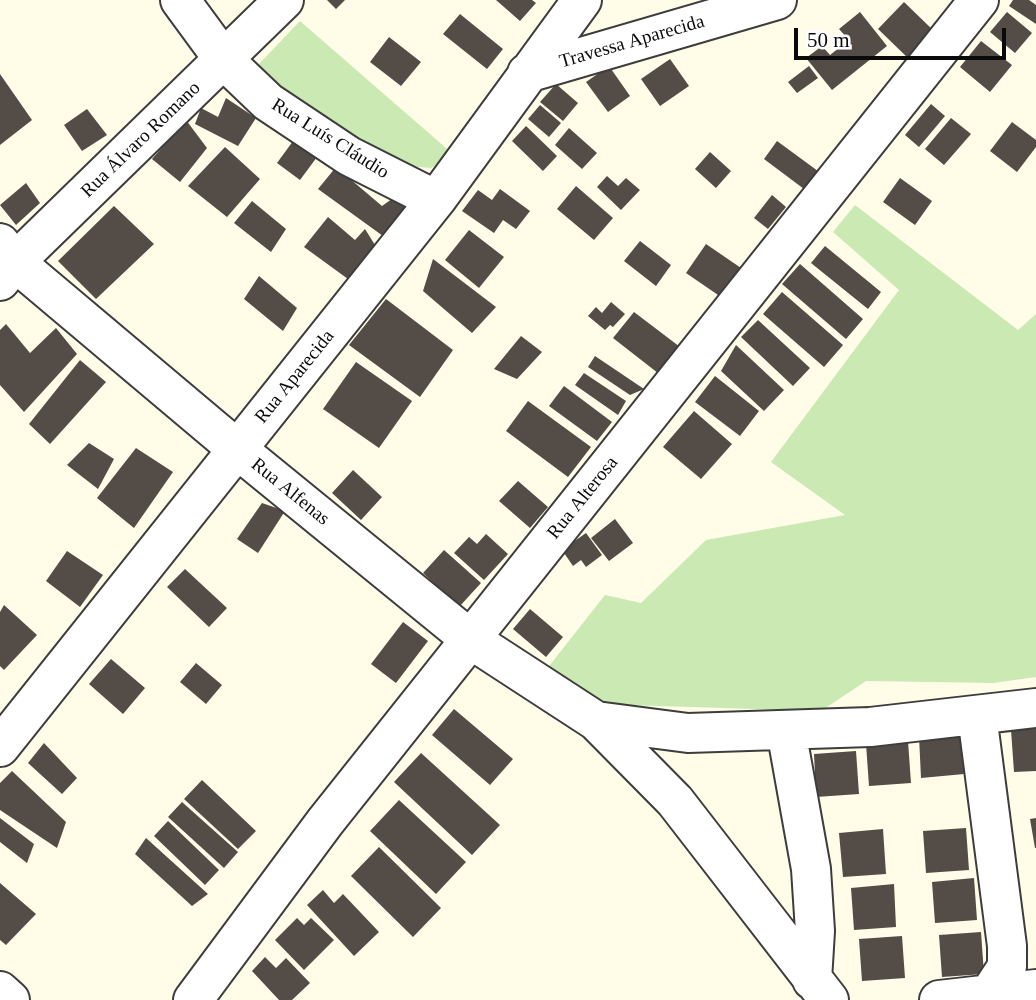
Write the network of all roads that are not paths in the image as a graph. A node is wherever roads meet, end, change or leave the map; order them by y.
1 (180, 0) edge
2 (284, 0) edge
3 (582, 0) edge
4 (777, 0) edge
5 (979, 0) edge
6 (224, 60) junction
7 (527, 73) junction
8 (436, 200) junction
9 (5, 262) edge
10 (237, 449) junction
11 (470, 639) junction
12 (1036, 708) edge
13 (977, 715) junction
14 (596, 722) junction
15 (786, 730) junction
16 (0, 747) edge
17 (1036, 989) edge
18 (821, 990) edge
19 (0, 991) edge
20 (990, 993) junction
21 (10, 1000) edge
22 (193, 1000) edge
23 (939, 1000) edge

1 - 6 street, Rua Luís Cláudio
2 - 6 street, Rua Álvaro Romano
3 - 7 street, Rua Aparecida
4 - 7 street, Travessa Aparecida
5 - 11 street, Rua Alterosa
6 - 8 street, Rua Luís Cláudio
6 - 9 street, Rua Álvaro Romano
7 - 8 street, Rua Aparecida
8 - 10 street, Rua Aparecida
9 - 10 street, Rua Alfenas
10 - 11 street, Rua Alfenas
10 - 16 street, Rua Aparecida
11 - 14 street, Rua Alfenas
11 - 22 street, Rua Alterosa
12 - 13 street
13 - 15 street
13 - 20 street
14 - 15 street
14 - 18 street
15 - 18 street
17 - 20 street
19 - 21 street
20 - 23 street

